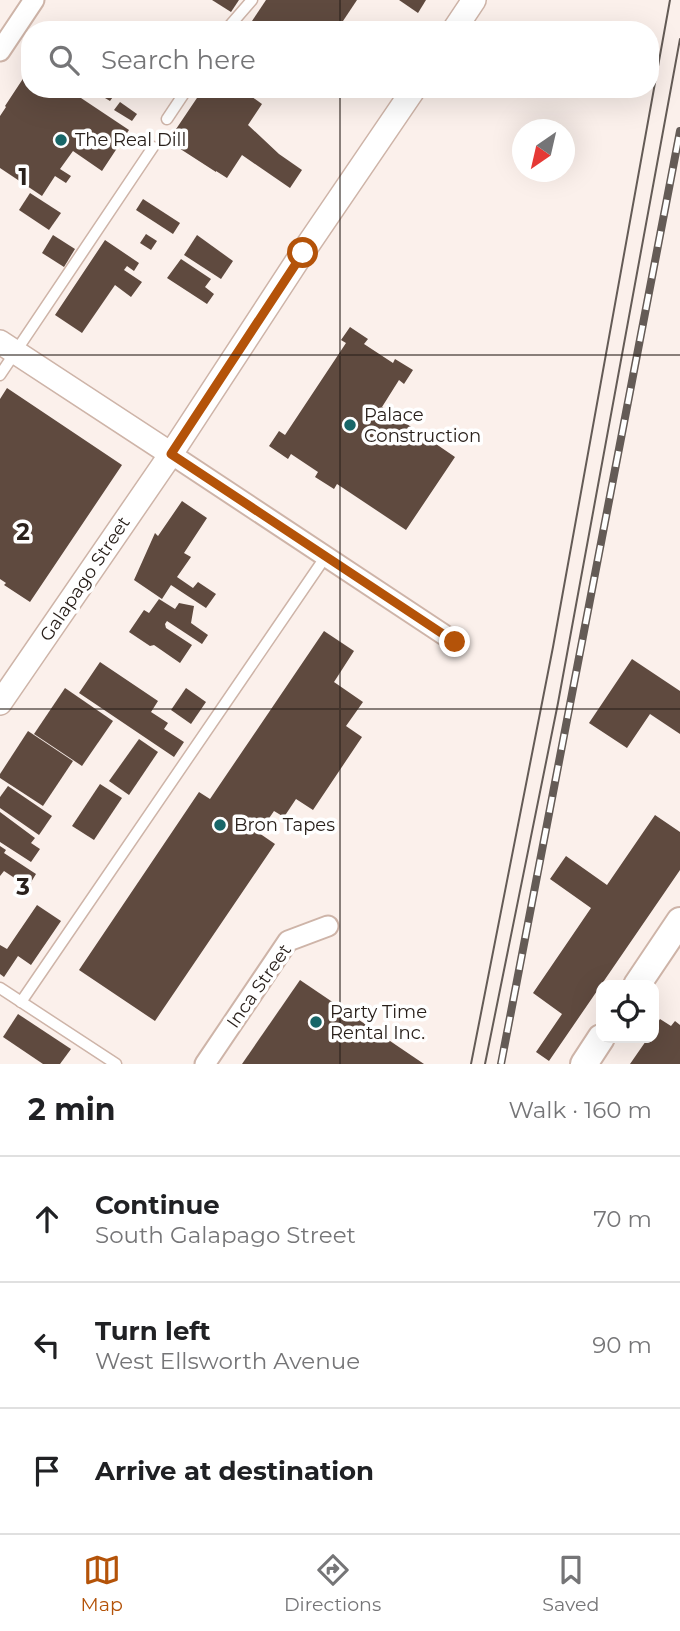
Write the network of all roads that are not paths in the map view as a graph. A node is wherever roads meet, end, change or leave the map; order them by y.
1 (34, 0) edge
2 (252, 0) edge
3 (474, 0) edge
4 (234, 21) edge
5 (460, 21) edge
6 (0, 51) edge
7 (181, 98) edge
8 (408, 98) edge
9 (167, 119) dead end
10 (153, 146) dead end
11 (8, 347) edge
12 (0, 375) edge
13 (171, 454) junction
14 (326, 556) junction
15 (455, 642) dead end
16 (0, 703) edge
17 (680, 920) edge
18 (328, 926) dead end
19 (640, 980) edge
20 (0, 988) edge
21 (20, 1002) junction
22 (598, 1043) edge
23 (116, 1064) edge
24 (205, 1064) edge
25 (584, 1064) edge

1 - 6 street
2 - 4 lane
3 - 5 street
7 - 9 lane
8 - 13 street, Galapago Street
10 - 11 lane
11 - 12 lane
11 - 13 street
13 - 14 street
13 - 16 street, Galapago Street
14 - 15 street
14 - 21 lane
17 - 19 main road
18 - 24 street, Inca Street
20 - 21 lane
21 - 23 lane
22 - 25 main road

